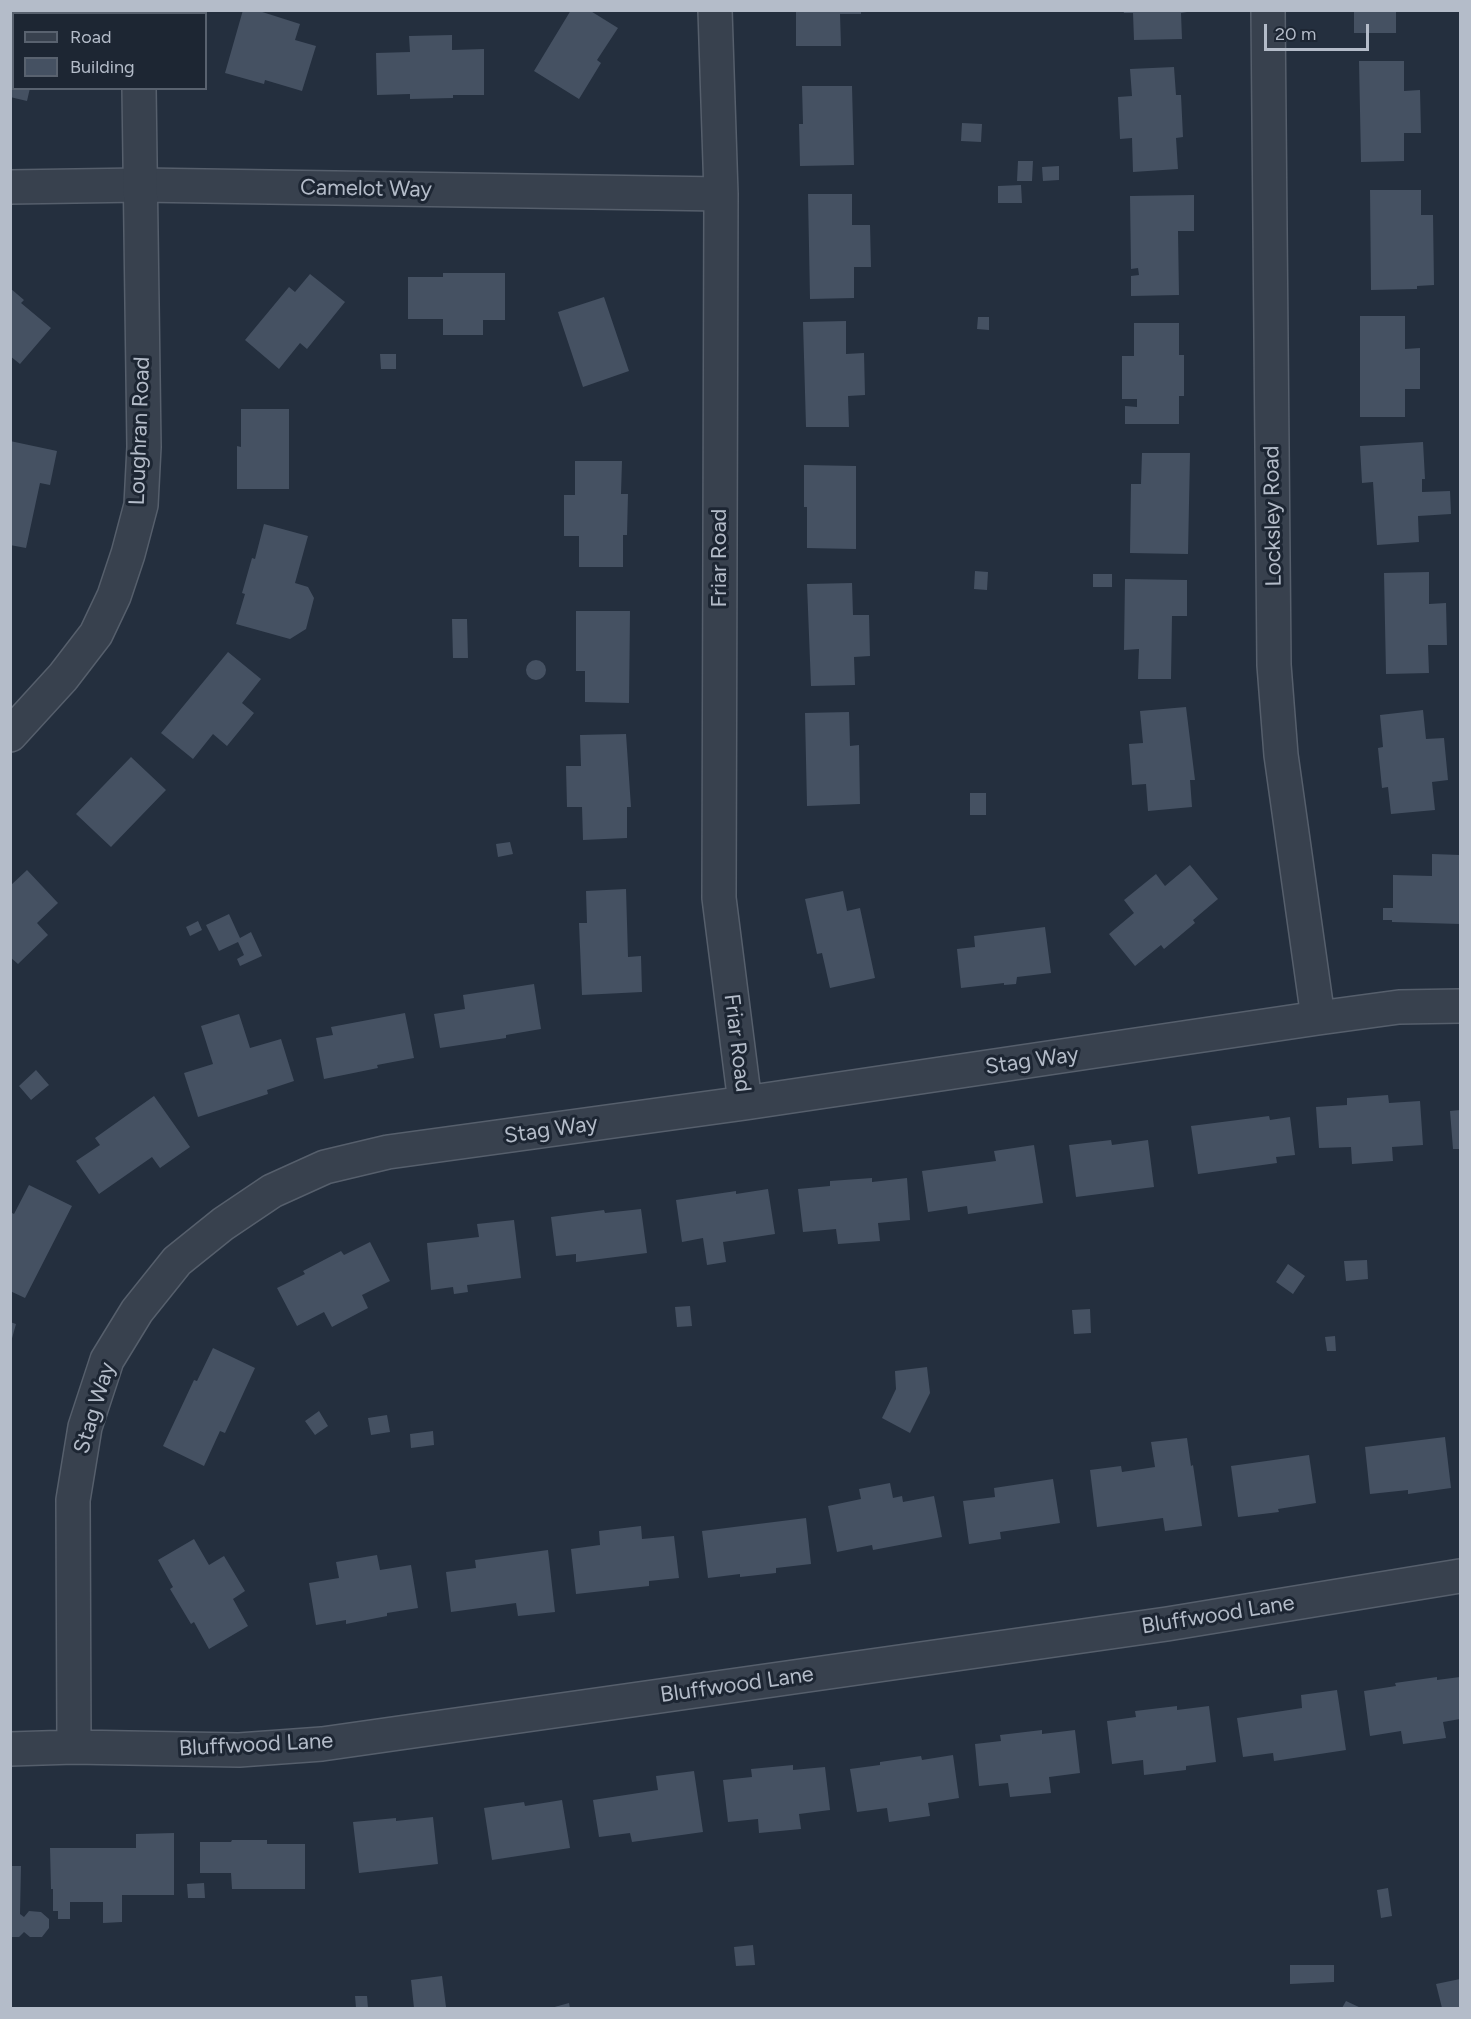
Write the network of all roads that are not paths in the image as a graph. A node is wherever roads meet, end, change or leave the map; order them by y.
1 (715, 10) edge
2 (1268, 10) edge
3 (139, 90) edge
4 (141, 185) junction
5 (10, 187) edge
6 (721, 194) junction
7 (10, 735) edge
8 (1461, 1006) edge
9 (1318, 1018) junction
10 (745, 1103) junction
11 (1461, 1576) edge
12 (74, 1748) junction
13 (10, 1749) edge

1 - 6 street, Friar Road
2 - 9 street, Locksley Road
3 - 4 street, Loughran Road
4 - 5 street, Camelot Way
4 - 6 street, Camelot Way
4 - 7 street, Loughran Road
6 - 10 street, Friar Road
8 - 9 street, Stag Way
9 - 10 street, Stag Way
10 - 12 street, Stag Way
11 - 12 street, Bluffwood Lane
12 - 13 street, Bluffwood Lane

